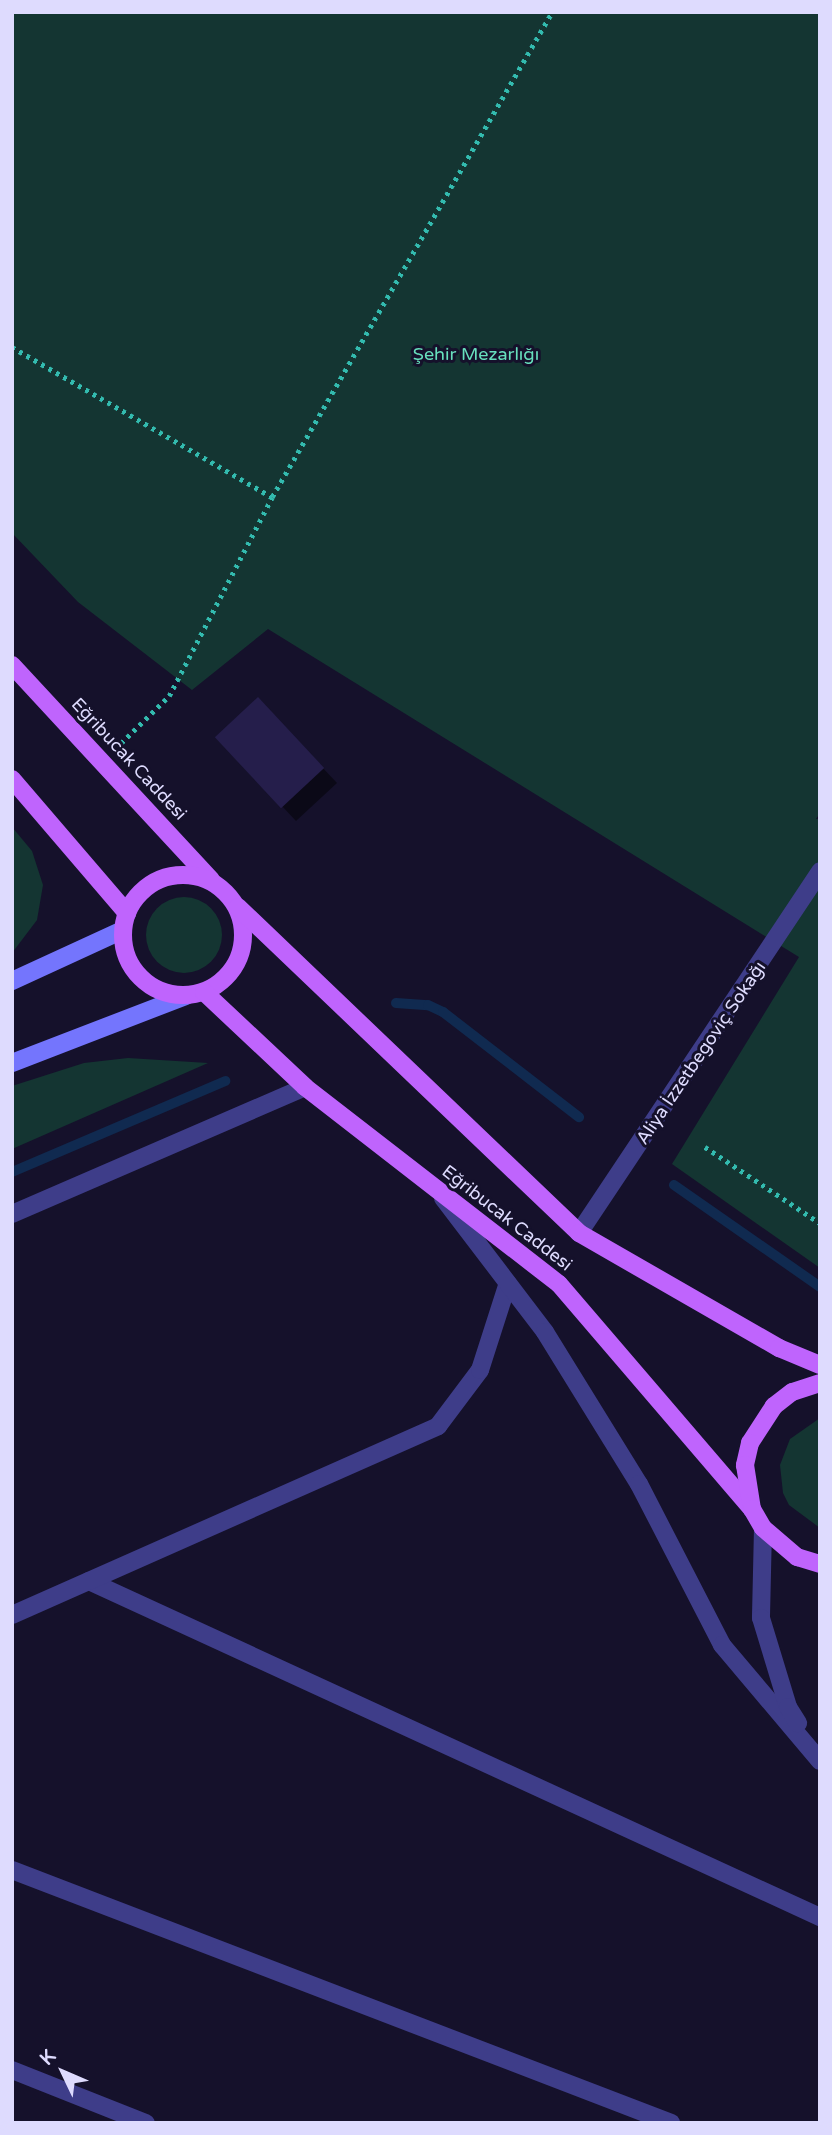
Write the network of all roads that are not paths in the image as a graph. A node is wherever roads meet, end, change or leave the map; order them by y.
1 (12, 665) edge
2 (12, 779) edge
3 (820, 871) edge
4 (214, 883) junction
5 (238, 907) junction
6 (125, 922) junction
7 (12, 981) edge
8 (195, 994) junction
9 (12, 1063) edge
10 (305, 1087) junction
11 (437, 1190) junction
12 (12, 1214) edge
13 (579, 1233) junction
14 (508, 1283) junction
15 (820, 1366) edge
16 (820, 1382) edge
17 (752, 1509) junction
18 (763, 1528) junction
19 (820, 1564) edge
20 (89, 1581) junction
21 (12, 1615) edge
22 (820, 1755) edge
23 (820, 1761) edge
24 (12, 1870) edge
25 (820, 1917) edge
26 (12, 2070) edge
27 (146, 2123) edge
28 (670, 2123) edge

1 - 4 main road, Eğribucak Caddesi
2 - 6 main road
3 - 13 street, Aliya İzzetbegoviç Sokağı
4 - 5 main road
4 - 6 main road
5 - 8 main road
5 - 13 main road, Eğribucak Caddesi
6 - 7 main road
6 - 8 main road
8 - 9 main road
8 - 10 main road, Eğribucak Caddesi
10 - 11 main road, Eğribucak Caddesi
10 - 12 street
11 - 14 street
11 - 17 main road, Eğribucak Caddesi
13 - 15 main road, Eğribucak Caddesi
14 - 20 street
14 - 23 street
16 - 17 main road
17 - 18 main road
18 - 19 main road
18 - 22 street
20 - 21 street
20 - 25 street
24 - 28 street
26 - 27 street

